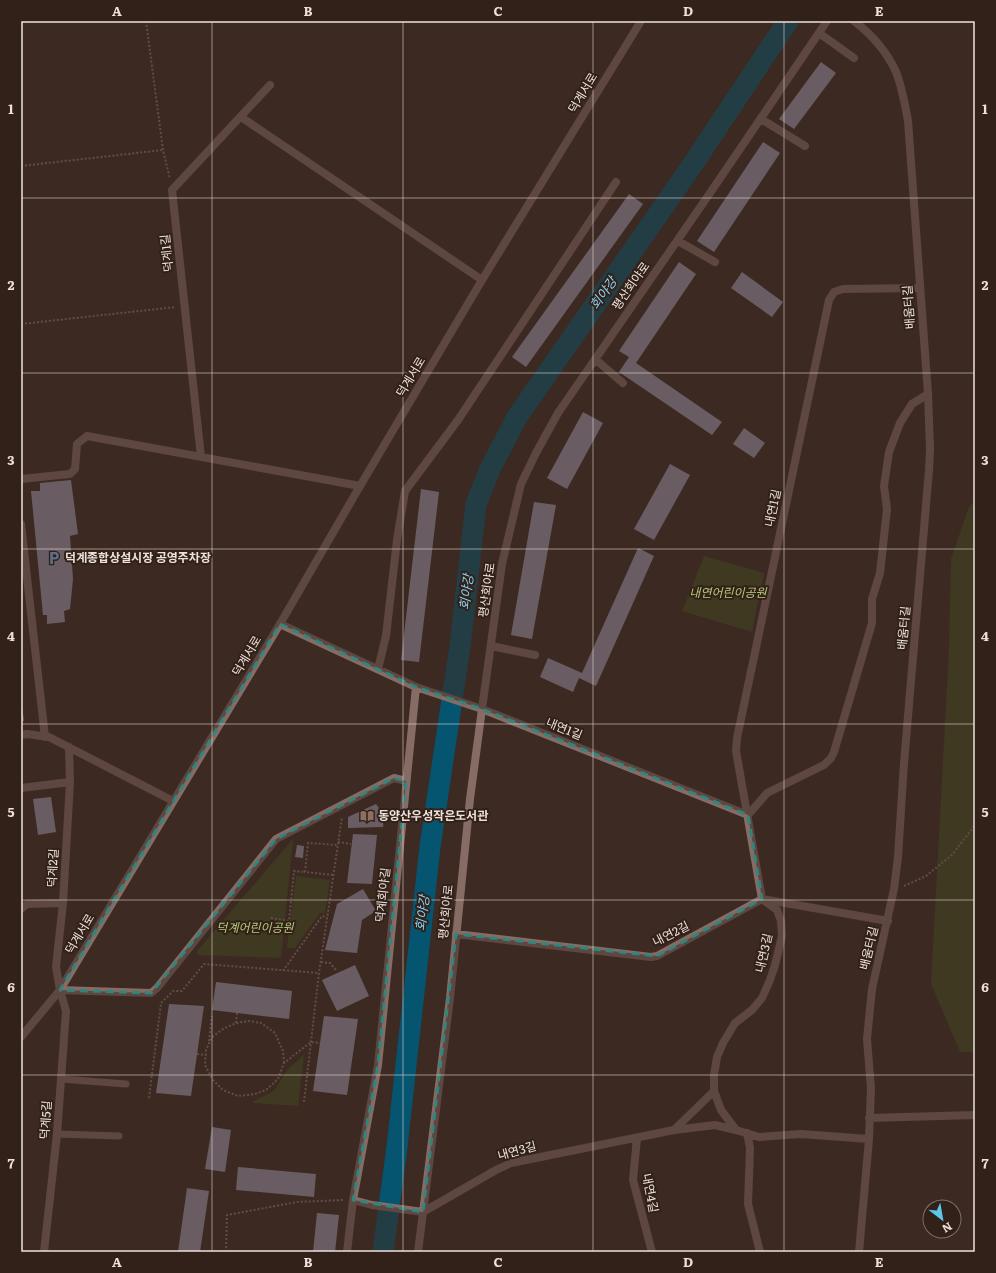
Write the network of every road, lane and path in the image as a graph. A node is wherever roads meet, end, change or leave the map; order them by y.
1 (146, 21) edge
2 (641, 21) edge
3 (827, 21) edge
4 (854, 21) edge
5 (819, 33) junction
6 (854, 58) dead end
7 (270, 85) dead end
8 (241, 117) junction
9 (761, 119) junction
10 (805, 146) dead end
11 (163, 150) junction
12 (21, 166) edge
13 (616, 182) dead end
14 (172, 190) junction
15 (678, 240) junction
16 (715, 262) dead end
17 (482, 280) junction
18 (920, 288) junction
19 (185, 306) junction
20 (21, 324) edge
21 (595, 359) junction
22 (623, 383) dead end
23 (928, 394) junction
24 (201, 457) junction
25 (21, 479) edge
26 (360, 486) junction
27 (21, 524) edge
28 (280, 624) junction
29 (491, 646) junction
30 (536, 655) dead end
31 (378, 669) junction
32 (416, 686) junction
33 (482, 709) junction
34 (21, 735) edge
35 (45, 737) junction
36 (69, 747) junction
37 (406, 781) junction
38 (70, 782) junction
39 (21, 788) edge
40 (173, 801) junction
41 (342, 813) dead end
42 (748, 815) junction
43 (975, 825) edge
44 (338, 844) junction
45 (351, 844) dead end
46 (305, 872) junction
47 (333, 875) junction
48 (894, 889) junction
49 (762, 899) junction
50 (63, 903) junction
51 (21, 908) edge
52 (271, 918) dead end
53 (327, 918) junction
54 (888, 921) junction
55 (456, 934) junction
56 (320, 962) junction
57 (283, 970) junction
58 (336, 970) dead end
59 (319, 974) junction
60 (60, 990) junction
61 (237, 1013) dead end
62 (212, 1016) dead end
63 (236, 1022) junction
64 (21, 1037) edge
65 (311, 1042) junction
66 (320, 1043) dead end
67 (208, 1045) junction
68 (197, 1054) dead end
69 (206, 1055) junction
70 (284, 1063) junction
71 (61, 1079) junction
72 (126, 1084) dead end
73 (714, 1091) junction
74 (149, 1098) dead end
75 (304, 1102) dead end
76 (975, 1115) edge
77 (869, 1118) junction
78 (674, 1130) junction
79 (736, 1130) junction
80 (747, 1133) junction
81 (57, 1134) junction
82 (119, 1136) dead end
83 (637, 1138) junction
84 (869, 1139) junction
85 (353, 1200) junction
86 (423, 1212) junction
87 (44, 1252) edge
88 (226, 1252) edge
89 (347, 1252) edge
90 (418, 1252) edge
91 (652, 1252) edge
92 (760, 1252) edge
93 (859, 1252) edge

1 - 11 path
2 - 17 street, 덕계서로
3 - 5 street, 평산회야로
4 - 18 street, 배움터길
5 - 6 street
5 - 9 street, 평산회야로
7 - 8 street
8 - 14 street
8 - 17 street
9 - 10 street
9 - 15 street, 평산회야로
11 - 12 path
11 - 14 path
13 - 31 street
14 - 19 street, 덕계1길
15 - 16 street
15 - 21 street, 평산회야로
17 - 26 street, 덕계서로
18 - 23 street, 배움터길
18 - 42 street, 내연1길
19 - 20 path
19 - 24 street, 덕계1길
21 - 22 street
21 - 29 street, 평산회야로
23 - 42 street
23 - 48 street, 배움터길
24 - 25 street
24 - 26 street
26 - 28 street, 덕계서로
27 - 35 street
28 - 31 street
28 - 40 street, 덕계서로
29 - 30 street
29 - 33 street, 평산회야로
31 - 32 street
32 - 33 street, 내연1길
32 - 37 street, 덕계회야길
33 - 42 street, 내연1길
33 - 55 street, 평산회야로
34 - 35 street
35 - 36 street
36 - 38 street, 덕계2길
36 - 40 street
37 - 60 street
37 - 85 street, 덕계회야길
38 - 39 street
38 - 50 street, 덕계2길
40 - 60 street, 덕계서로
41 - 44 path
42 - 49 street, 내연1길
43 - 48 path
44 - 45 path
44 - 46 path
44 - 47 path
46 - 47 path
46 - 52 path
47 - 53 path
48 - 54 street, 배움터길
49 - 54 street
49 - 55 street, 내연2길
49 - 73 street, 내연3길
50 - 51 street
50 - 60 street, 덕계2길
53 - 56 path
53 - 57 path
54 - 77 street, 배움터길
55 - 86 street, 평산회야로
56 - 58 path
56 - 59 path
57 - 59 path
57 - 74 path
59 - 65 path
60 - 64 street, 덕계서로
60 - 71 street, 덕계5길
61 - 63 path
62 - 67 path
63 - 67 path
63 - 70 path
65 - 66 path
65 - 70 path
65 - 75 path
67 - 69 path
68 - 69 path
69 - 70 path
71 - 72 lane
71 - 81 street, 덕계5길
73 - 78 street
73 - 79 street
76 - 77 street
77 - 84 street, 배움터길
78 - 79 street, 내연3길
78 - 83 street, 내연3길
79 - 80 street, 내연3길
80 - 84 street, 내연3길
80 - 92 street
81 - 82 lane
81 - 87 street, 덕계5길
83 - 86 street, 내연3길
83 - 91 street, 내연4길
84 - 93 street, 배움터길
85 - 86 street
85 - 88 path
85 - 89 street, 덕계회야길
86 - 90 street, 평산회야로

